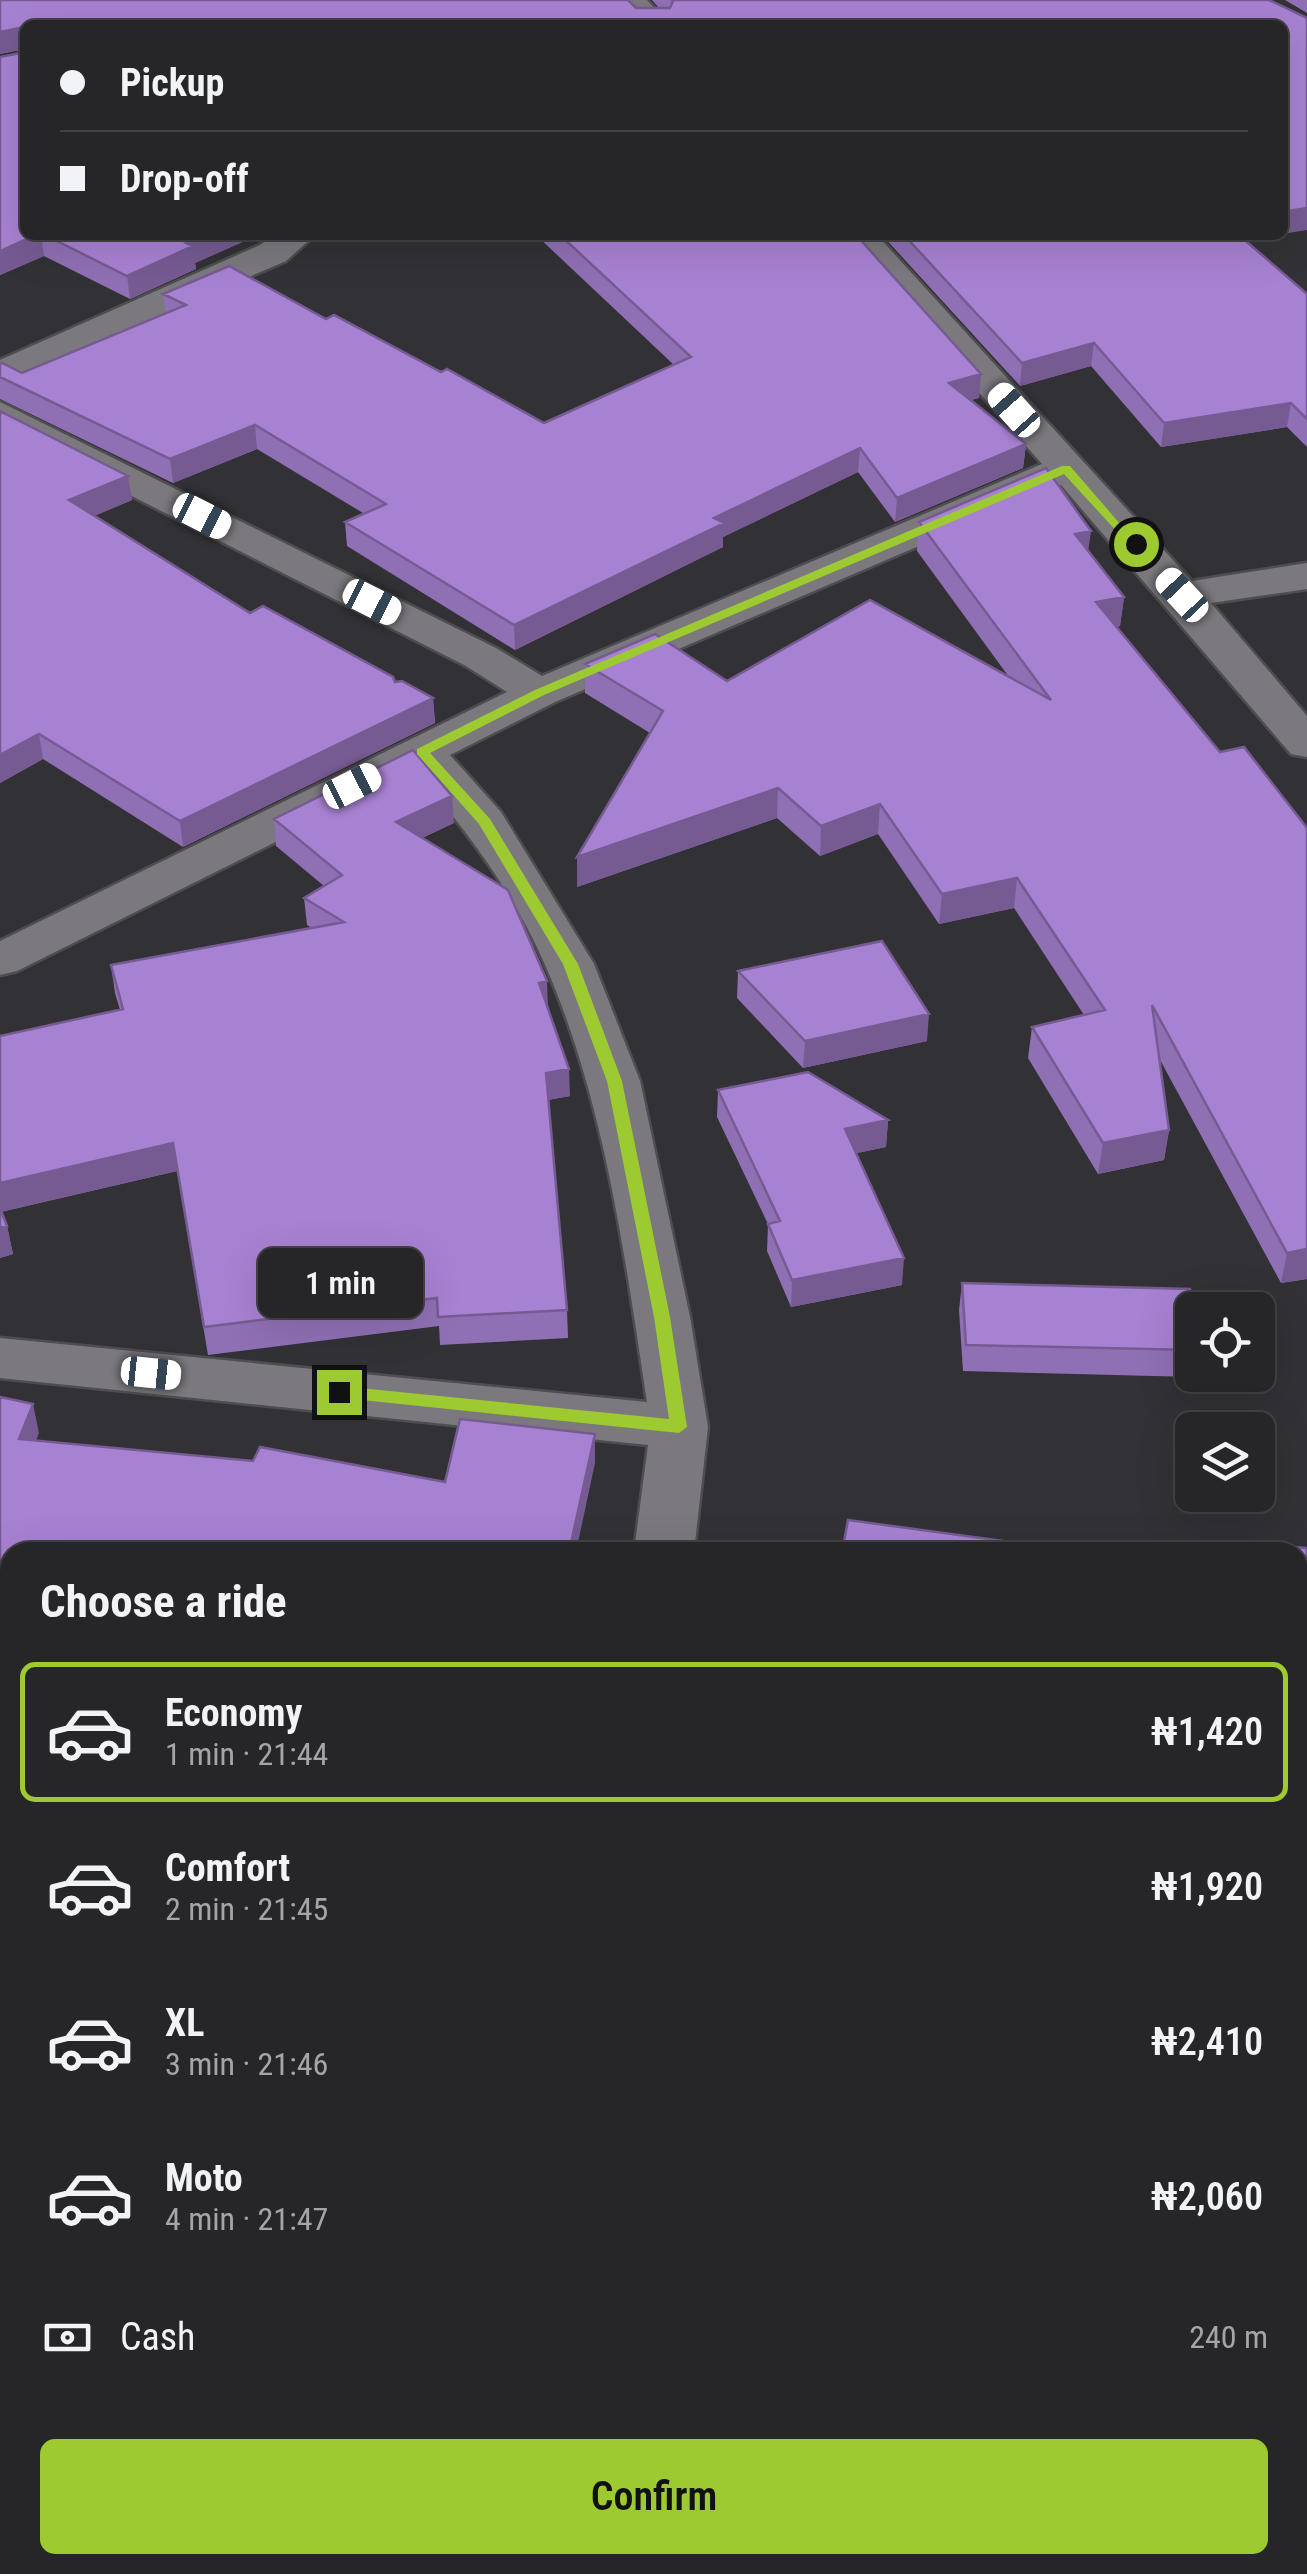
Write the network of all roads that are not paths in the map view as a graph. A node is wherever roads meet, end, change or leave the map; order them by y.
1 (629, 0) edge
2 (649, 20) edge
3 (291, 240) edge
4 (862, 240) edge
5 (0, 374) edge
6 (0, 414) edge
7 (1066, 468) junction
8 (1307, 576) edge
9 (1182, 595) junction
10 (539, 692) junction
11 (1307, 744) edge
12 (422, 752) junction
13 (0, 960) edge
14 (0, 1358) edge
15 (679, 1427) junction
16 (665, 1542) edge

1 - 2 street
3 - 5 street
4 - 7 street
6 - 10 street
7 - 9 street
7 - 10 street
8 - 9 street
9 - 11 street
10 - 12 street
12 - 13 street
12 - 15 street
14 - 15 street
15 - 16 street

